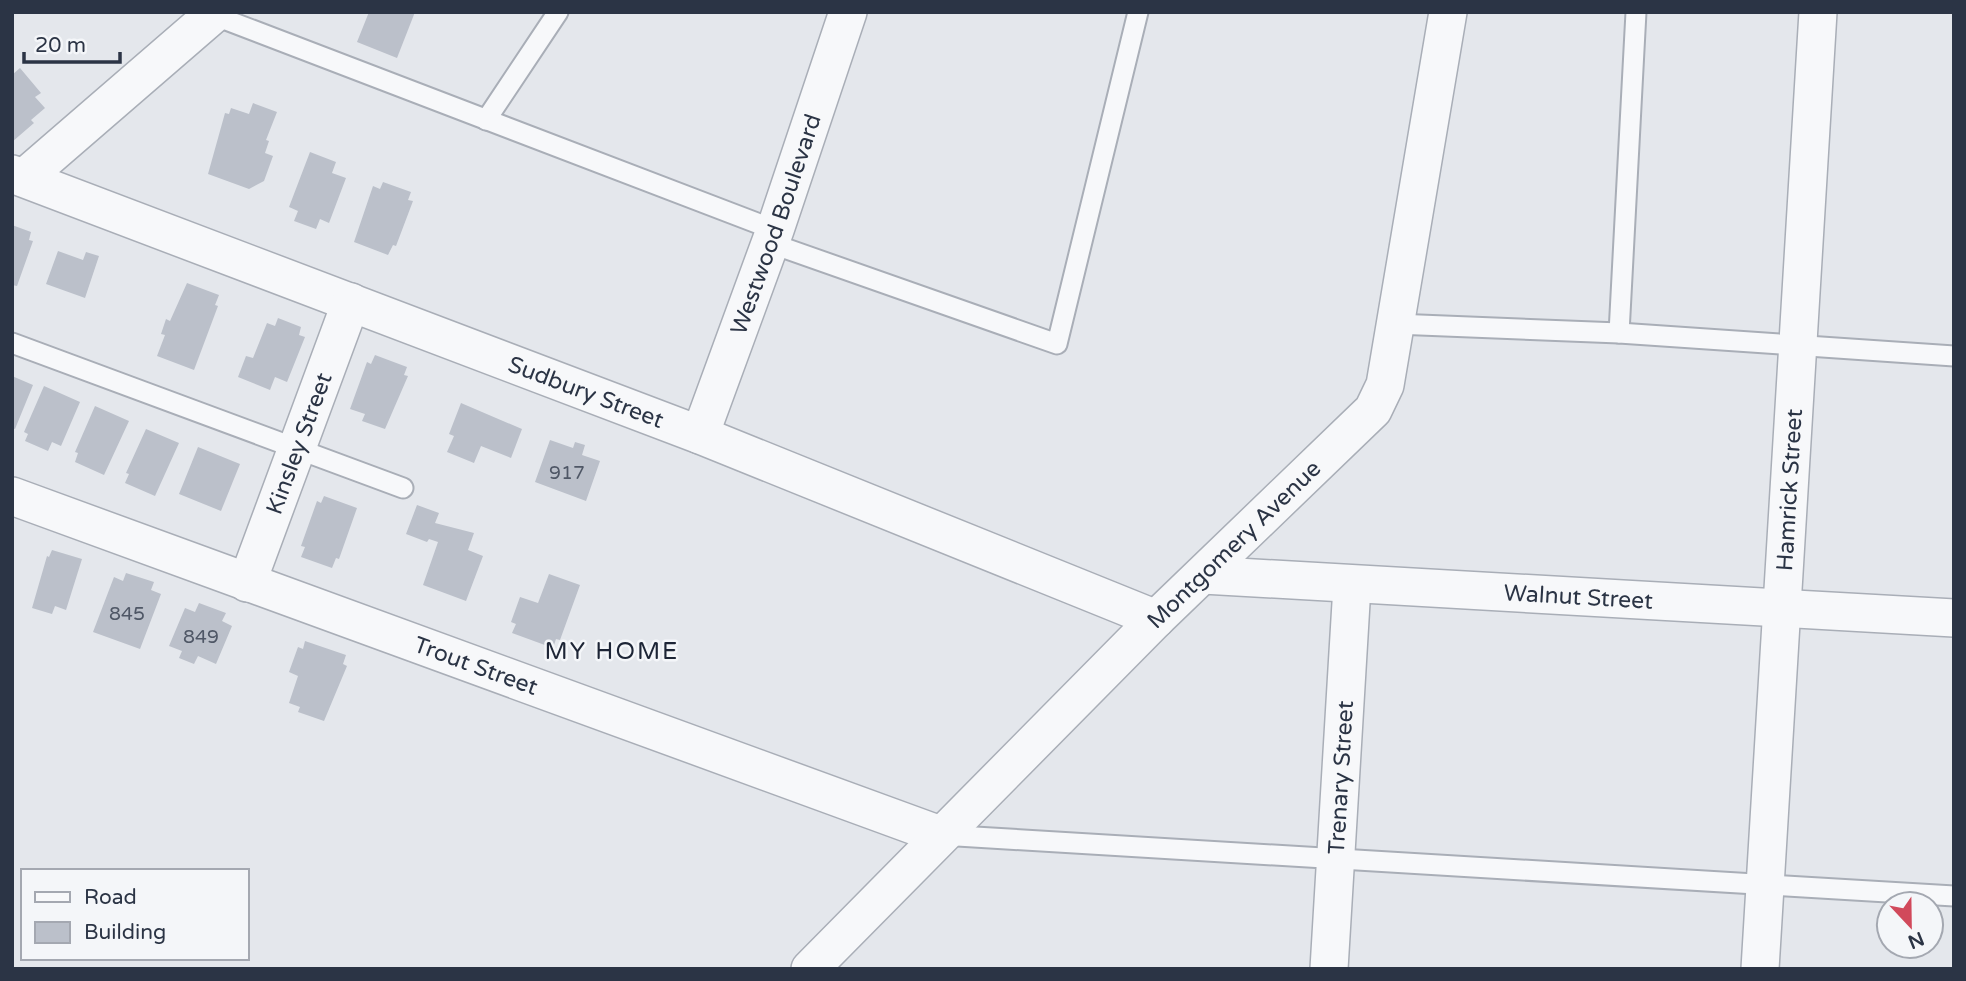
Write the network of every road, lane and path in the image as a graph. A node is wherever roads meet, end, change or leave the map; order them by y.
1 (558, 12) edge
2 (848, 12) edge
3 (1138, 12) edge
4 (1448, 12) edge
5 (1636, 12) edge
6 (1818, 12) edge
7 (214, 14) edge
8 (485, 120) junction
9 (18, 176) edge
10 (773, 237) junction
11 (351, 302) junction
12 (1395, 324) junction
13 (1619, 333) junction
14 (12, 343) edge
15 (1798, 346) junction
16 (1954, 356) edge
17 (700, 435) junction
18 (296, 447) junction
19 (403, 488) dead end
20 (12, 496) edge
21 (1203, 575) junction
22 (247, 583) junction
23 (1352, 586) junction
24 (1782, 607) junction
25 (1954, 618) edge
26 (1156, 619) junction
27 (940, 835) junction
28 (1336, 858) junction
29 (1764, 885) junction
30 (1954, 896) edge
31 (810, 969) edge
32 (1329, 969) edge
33 (1760, 969) edge

1 - 8 lane
2 - 10 street, Westwood Boulevard
3 - 10 lane
4 - 12 street, Montgomery Avenue
5 - 13 lane
6 - 15 street, Hamrick Street
7 - 8 lane
7 - 9 street
8 - 10 lane
9 - 11 street, Sudbury Street
10 - 17 street, Westwood Boulevard
11 - 17 street, Sudbury Street
11 - 18 street, Kinsley Street
12 - 13 lane
12 - 21 street, Montgomery Avenue
13 - 15 lane
14 - 18 lane
15 - 16 lane
15 - 24 street, Hamrick Street
17 - 26 street, Sudbury Street
18 - 19 lane
18 - 22 street, Kinsley Street
20 - 22 street, Trout Street
21 - 23 street, Walnut Street
21 - 26 street, Montgomery Avenue
22 - 27 street, Trout Street
23 - 24 street, Walnut Street
23 - 28 street, Trenary Street
24 - 25 street, Walnut Street
24 - 29 street, Hamrick Street
26 - 27 street, Montgomery Avenue
27 - 28 lane
27 - 31 street, Montgomery Avenue
28 - 29 lane
28 - 32 street, Trenary Street
29 - 30 lane
29 - 33 street, Hamrick Street

